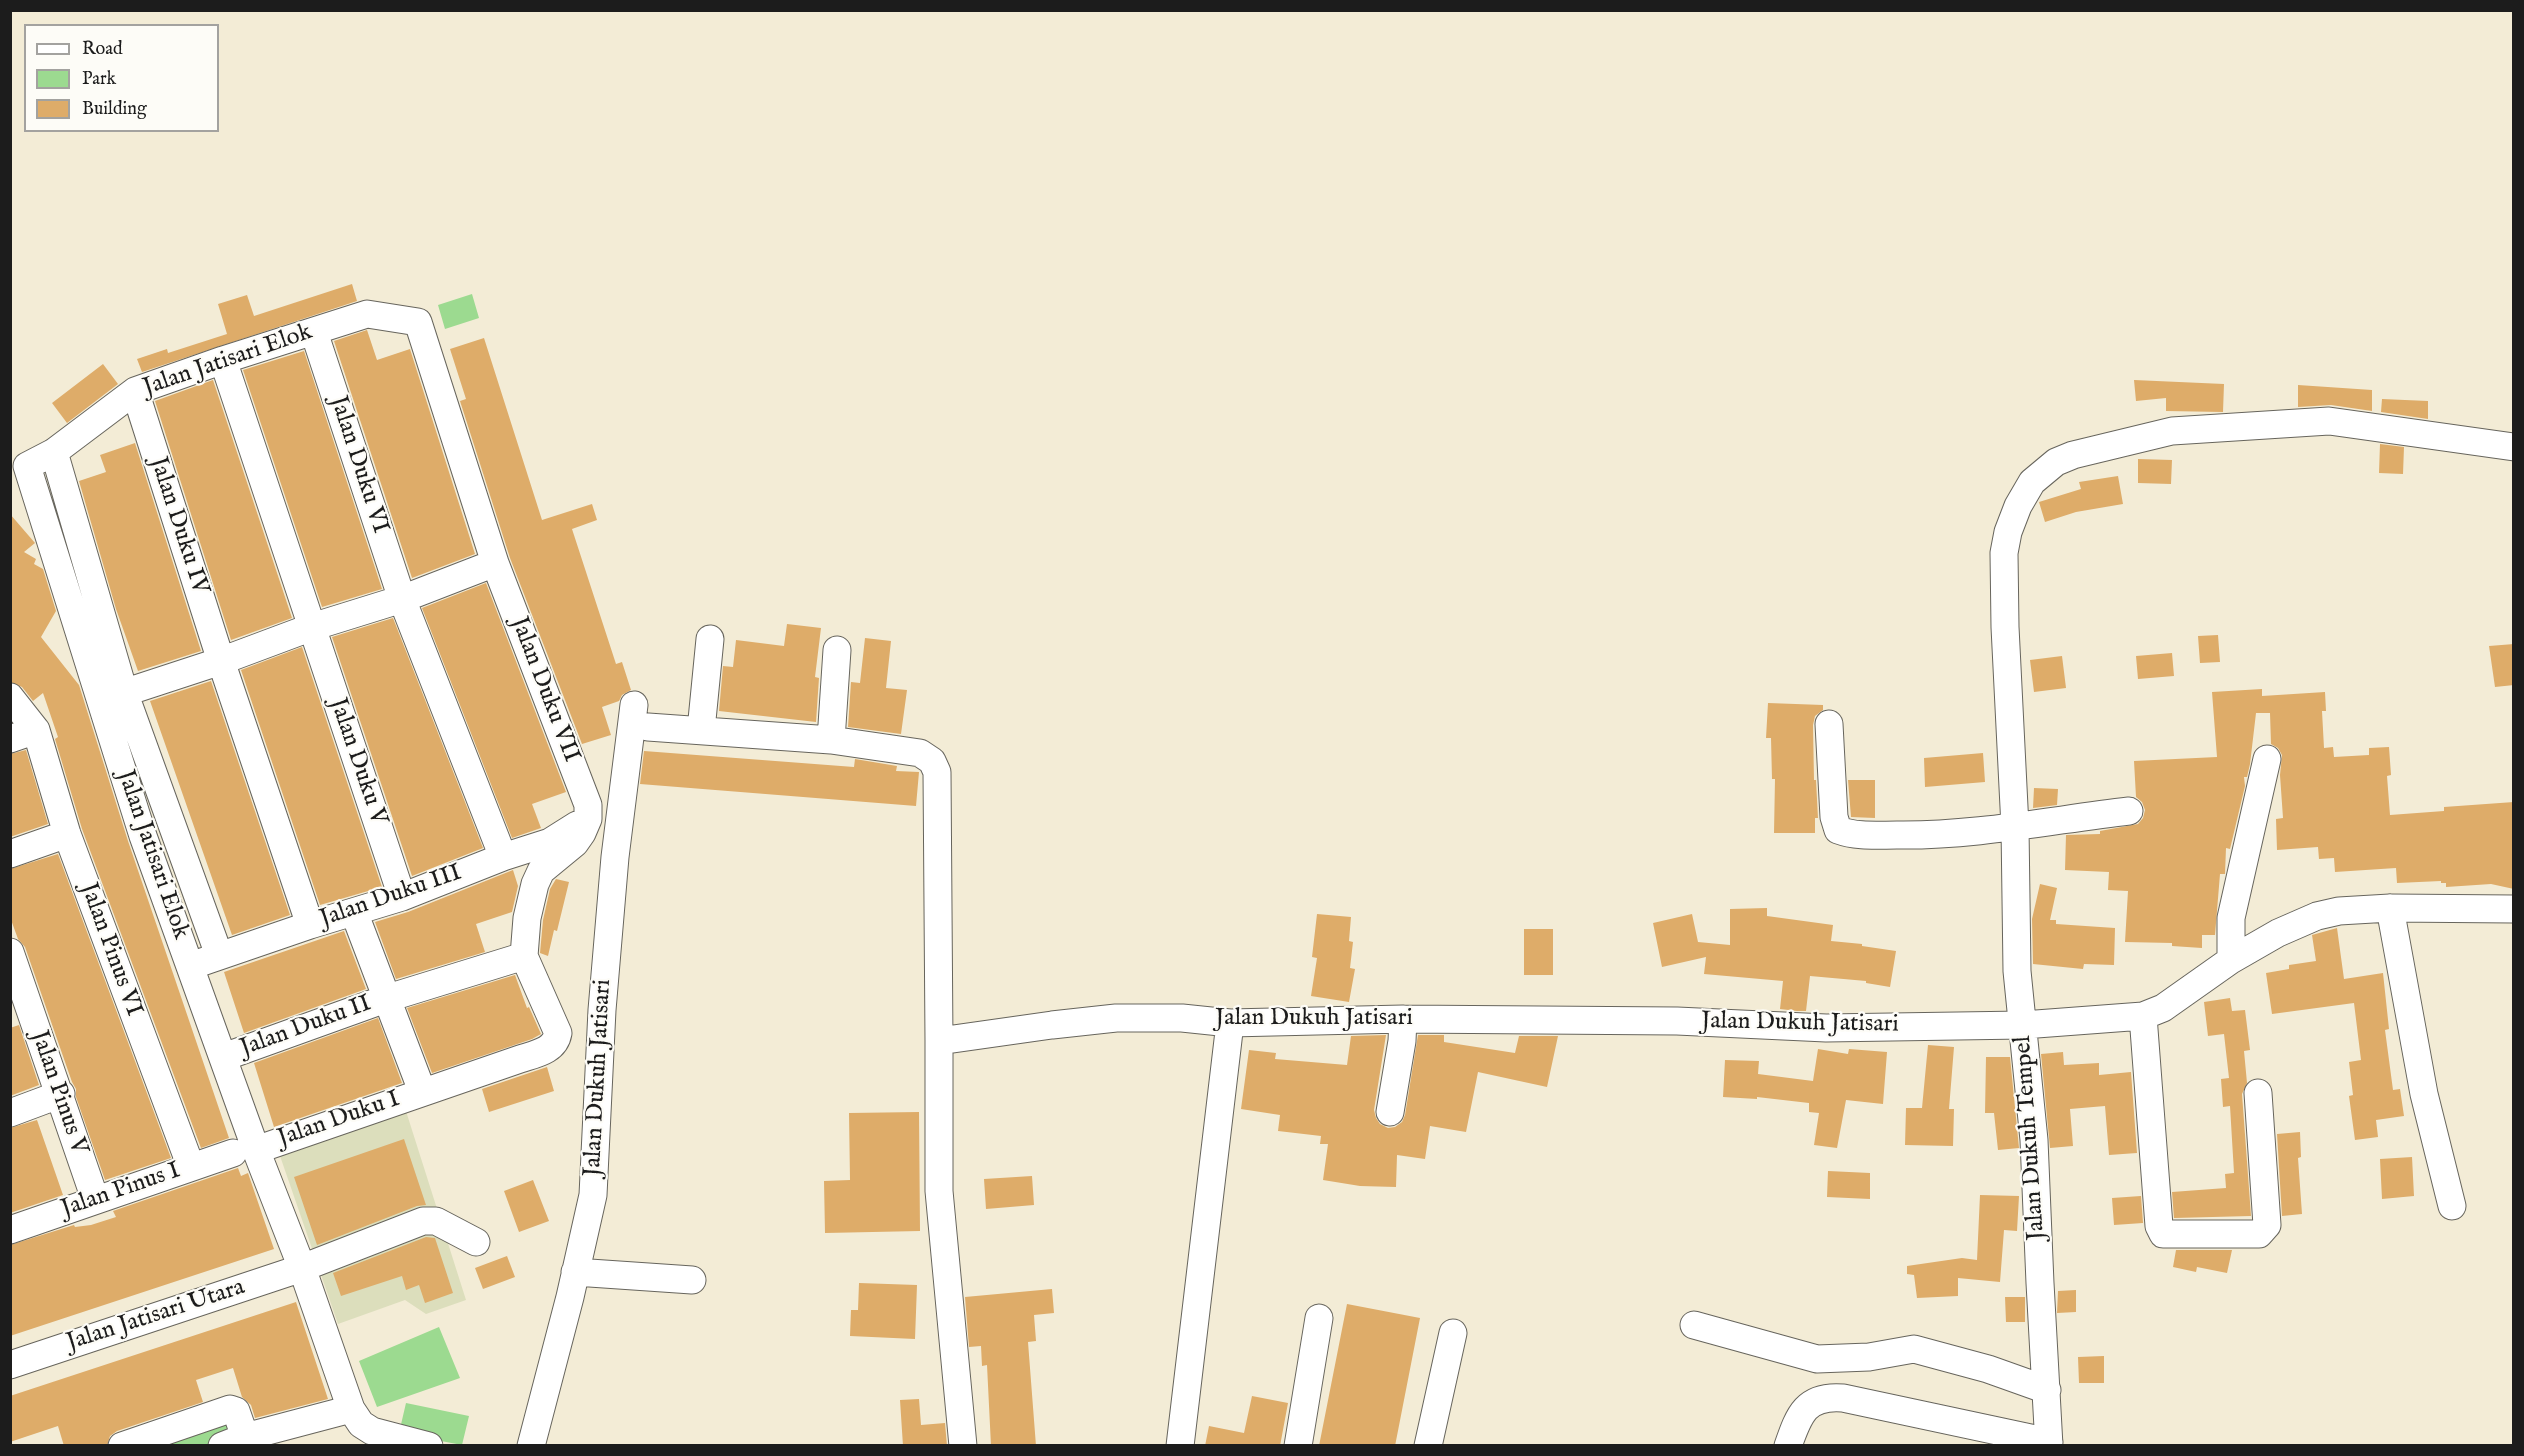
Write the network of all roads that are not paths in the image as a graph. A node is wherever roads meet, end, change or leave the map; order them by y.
1 (418, 322) joint
2 (314, 332) junction
3 (223, 360) junction
4 (135, 391) junction
5 (2514, 447) edge
6 (54, 452) junction
7 (19, 474) edge
8 (495, 563) junction
9 (402, 599) junction
10 (312, 627) junction
11 (710, 639) dead end
12 (837, 650) dead end
13 (221, 661) junction
14 (112, 696) junction
15 (10, 697) edge
16 (1829, 724) dead end
17 (36, 730) junction
18 (701, 730) junction
19 (10, 739) edge
20 (831, 740) junction
21 (2268, 759) dead end
22 (2129, 811) dead end
23 (588, 819) junction
24 (2015, 827) junction
25 (67, 834) junction
26 (10, 854) edge
27 (503, 857) junction
28 (402, 897) junction
29 (2390, 908) junction
30 (2514, 909) edge
31 (354, 912) junction
32 (310, 925) junction
33 (10, 952) edge
34 (219, 955) junction
35 (524, 956) junction
36 (2231, 960) junction
37 (190, 967) junction
38 (388, 998) junction
39 (18, 1003) edge
40 (2143, 1016) junction
41 (1403, 1018) junction
42 (1230, 1023) junction
43 (2023, 1025) junction
44 (939, 1041) junction
45 (224, 1057) junction
46 (422, 1091) junction
47 (2258, 1093) dead end
48 (61, 1094) junction
49 (1389, 1112) dead end
50 (10, 1113) edge
51 (244, 1151) junction
52 (191, 1167) junction
53 (95, 1199) junction
54 (2452, 1206) dead end
55 (10, 1230) edge
56 (476, 1242) dead end
57 (302, 1268) junction
58 (575, 1272) junction
59 (692, 1280) dead end
60 (1319, 1318) dead end
61 (1694, 1325) dead end
62 (1453, 1333) dead end
63 (10, 1365) edge
64 (2047, 1390) junction
65 (351, 1409) junction
66 (234, 1441) edge
67 (2049, 1444) edge
68 (122, 1446) edge
69 (429, 1446) edge
70 (531, 1446) edge
71 (963, 1446) edge
72 (1180, 1446) edge
73 (1298, 1446) edge
74 (1428, 1446) edge
75 (1788, 1446) edge

1 - 2 street, Jalan Jatisari Elok
1 - 8 street, Jalan Duku VII
2 - 3 street, Jalan Jatisari Elok
2 - 9 street, Jalan Duku VI
3 - 4 street, Jalan Jatisari Elok
3 - 10 street, Jalan Duku V
4 - 6 street, Jalan Jatisari Elok
4 - 13 street, Jalan Duku IV
5 - 24 street
6 - 7 street, Jalan Jatisari Elok
6 - 14 street, Jalan Jatisari Elok
7 - 14 street, Jalan Jatisari Elok
8 - 9 street
8 - 23 street, Jalan Duku VII
9 - 10 street
9 - 27 street, Jalan Duku VI
10 - 13 street
10 - 28 street, Jalan Duku V
11 - 18 street
12 - 20 street
13 - 14 street
13 - 32 street, Jalan Duku IV
14 - 34 street, Jalan Jatisari Elok
14 - 37 street, Jalan Jatisari Elok
15 - 17 street
16 - 24 street
17 - 19 street
17 - 25 street, Jalan Pinus VI
18 - 20 street
18 - 58 street, Jalan Dukuh Jatisari
20 - 44 street
21 - 36 street
22 - 24 street
23 - 27 street, Jalan Duku III
23 - 35 street
24 - 43 street
25 - 26 street
25 - 52 street, Jalan Pinus VI
27 - 28 street, Jalan Duku III
28 - 31 street, Jalan Duku III
29 - 30 street, Jalan Dukuh Tempel
29 - 36 street, Jalan Dukuh Tempel
29 - 54 street
31 - 32 street, Jalan Duku III
31 - 38 street, Jalan Duku II
32 - 34 street, Jalan Duku III
33 - 39 street, Jalan Pinus V
34 - 37 street, Jalan Duku III
35 - 38 street, Jalan Duku II
35 - 46 street, Jalan Duku I
36 - 40 street, Jalan Dukuh Tempel
37 - 45 street, Jalan Jatisari Elok
38 - 45 street, Jalan Duku II
38 - 46 street, Jalan Duku I
39 - 48 street, Jalan Pinus V
40 - 43 street, Jalan Dukuh Tempel
40 - 47 street
41 - 42 street, Jalan Dukuh Jatisari
41 - 43 street, Jalan Dukuh Jatisari
41 - 49 street
42 - 44 street, Jalan Dukuh Jatisari
42 - 72 street
43 - 64 street, Jalan Dukuh Tempel
44 - 71 street
45 - 51 street, Jalan Jatisari Elok
46 - 51 street, Jalan Duku I
48 - 50 street
48 - 53 street, Jalan Pinus V
51 - 52 street, Jalan Pinus I
51 - 57 street, Jalan Jatisari Elok
52 - 53 street, Jalan Pinus I
53 - 55 street, Jalan Pinus I
56 - 57 street, Jalan Jatisari Utara
57 - 63 street, Jalan Jatisari Utara
57 - 65 street, Jalan Jatisari Elok
58 - 59 street
58 - 70 street, Jalan Dukuh Jatisari
60 - 73 street
61 - 64 street
62 - 74 street
64 - 67 street, Jalan Dukuh Tempel
65 - 66 street
65 - 69 street
66 - 68 street
67 - 75 street

